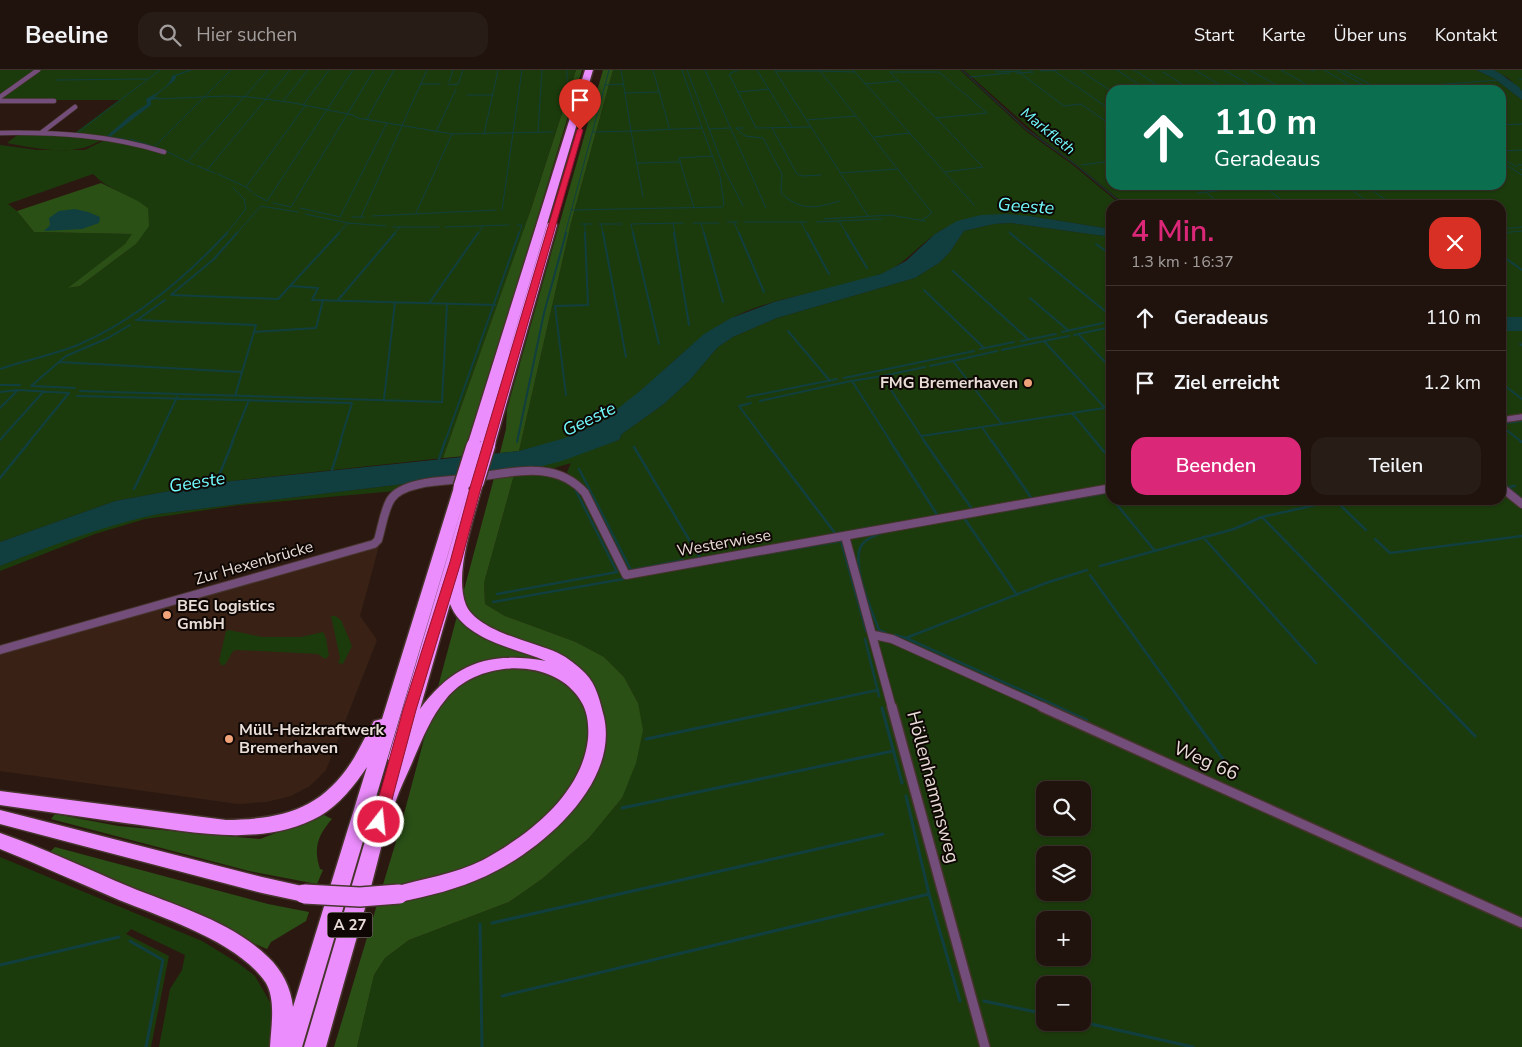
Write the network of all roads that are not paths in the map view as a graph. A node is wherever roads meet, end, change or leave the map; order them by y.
1 (38, 70) edge
2 (589, 70) edge
3 (598, 70) edge
4 (0, 98) edge
5 (54, 101) dead end
6 (0, 102) edge
7 (75, 107) dead end
8 (0, 133) edge
9 (41, 133) junction
10 (164, 152) dead end
11 (1522, 417) edge
12 (1506, 419) edge
13 (481, 445) junction
14 (469, 485) junction
15 (1106, 489) edge
16 (1506, 491) edge
17 (397, 492) joint
18 (1522, 504) edge
19 (845, 536) junction
20 (456, 562) junction
21 (874, 635) junction
22 (0, 650) edge
23 (410, 655) junction
24 (594, 707) junction
25 (0, 798) edge
26 (385, 804) junction
27 (0, 817) edge
28 (0, 841) edge
29 (1522, 923) edge
30 (281, 1047) edge
31 (291, 1047) edge
32 (315, 1047) edge
33 (984, 1047) edge

1 - 4 street
2 - 13 highway, A 27
3 - 13 highway, A 27
5 - 6 street
7 - 9 street
8 - 9 street
9 - 10 street
11 - 12 street
13 - 14 highway, A 27, bridge
14 - 20 highway, A 27
14 - 23 highway, A 27
15 - 19 street, Westerwiese
16 - 18 street
17 - 19 street, Westerwiese
17 - 22 street, Zur Hexenbrücke
19 - 21 street, Höllenhammsweg
20 - 24 highway
20 - 26 highway, A 27
21 - 29 street, Weg 66
21 - 33 street, Höllenhammsweg
23 - 25 highway
23 - 31 highway, A 27
24 - 26 highway
24 - 27 highway, bridge
26 - 32 highway, A 27
28 - 30 highway

